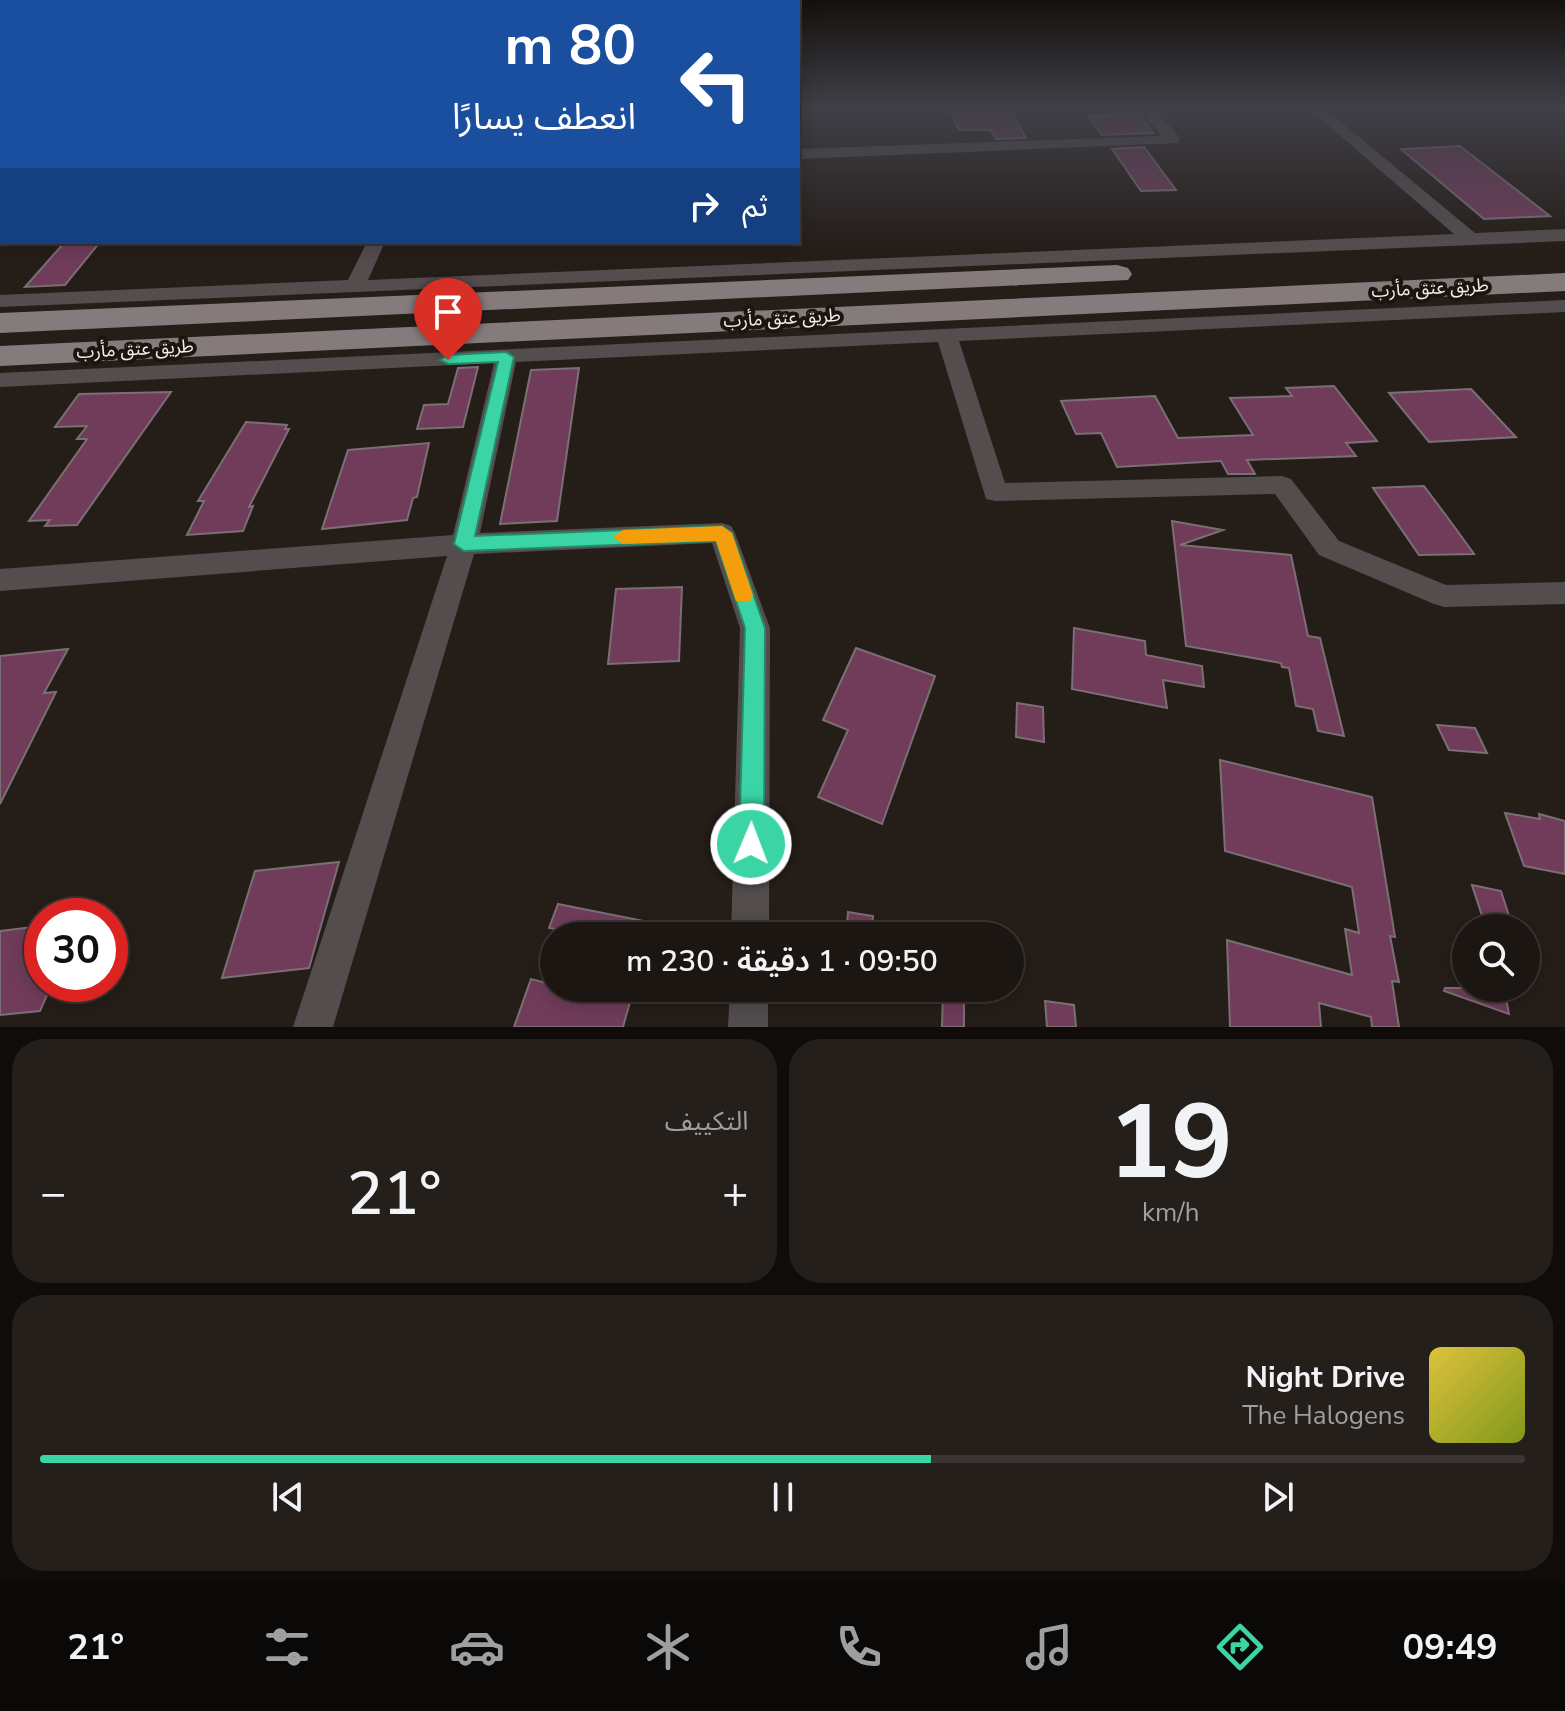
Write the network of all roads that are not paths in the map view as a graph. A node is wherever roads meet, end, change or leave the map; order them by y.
1 (1371, 155) edge
2 (1565, 235) edge
3 (1471, 239) junction
4 (375, 244) edge
5 (1565, 254) edge
6 (977, 270) junction
7 (1103, 275) junction
8 (1565, 282) edge
9 (356, 285) junction
10 (0, 301) edge
11 (1123, 301) junction
12 (1565, 306) edge
13 (0, 323) edge
14 (947, 336) junction
15 (0, 356) edge
16 (506, 357) junction
17 (0, 380) edge
18 (464, 544) junction
19 (0, 580) edge
20 (1565, 593) edge
21 (750, 922) edge
22 (749, 1002) edge
23 (313, 1027) edge
24 (748, 1027) edge

1 - 3 street
2 - 3 street
3 - 6 street
4 - 9 street
5 - 7 main road, طريق عتق مأرب
6 - 7 main road, طريق عتق مأرب
6 - 9 street
6 - 13 main road, طريق عتق مأرب
7 - 11 main road
8 - 11 main road, طريق عتق مأرب
9 - 10 street
11 - 15 main road, طريق عتق مأرب
12 - 14 street
14 - 16 street
14 - 20 street
16 - 17 street
16 - 18 street
18 - 19 street
18 - 21 street
18 - 23 street
22 - 24 street

